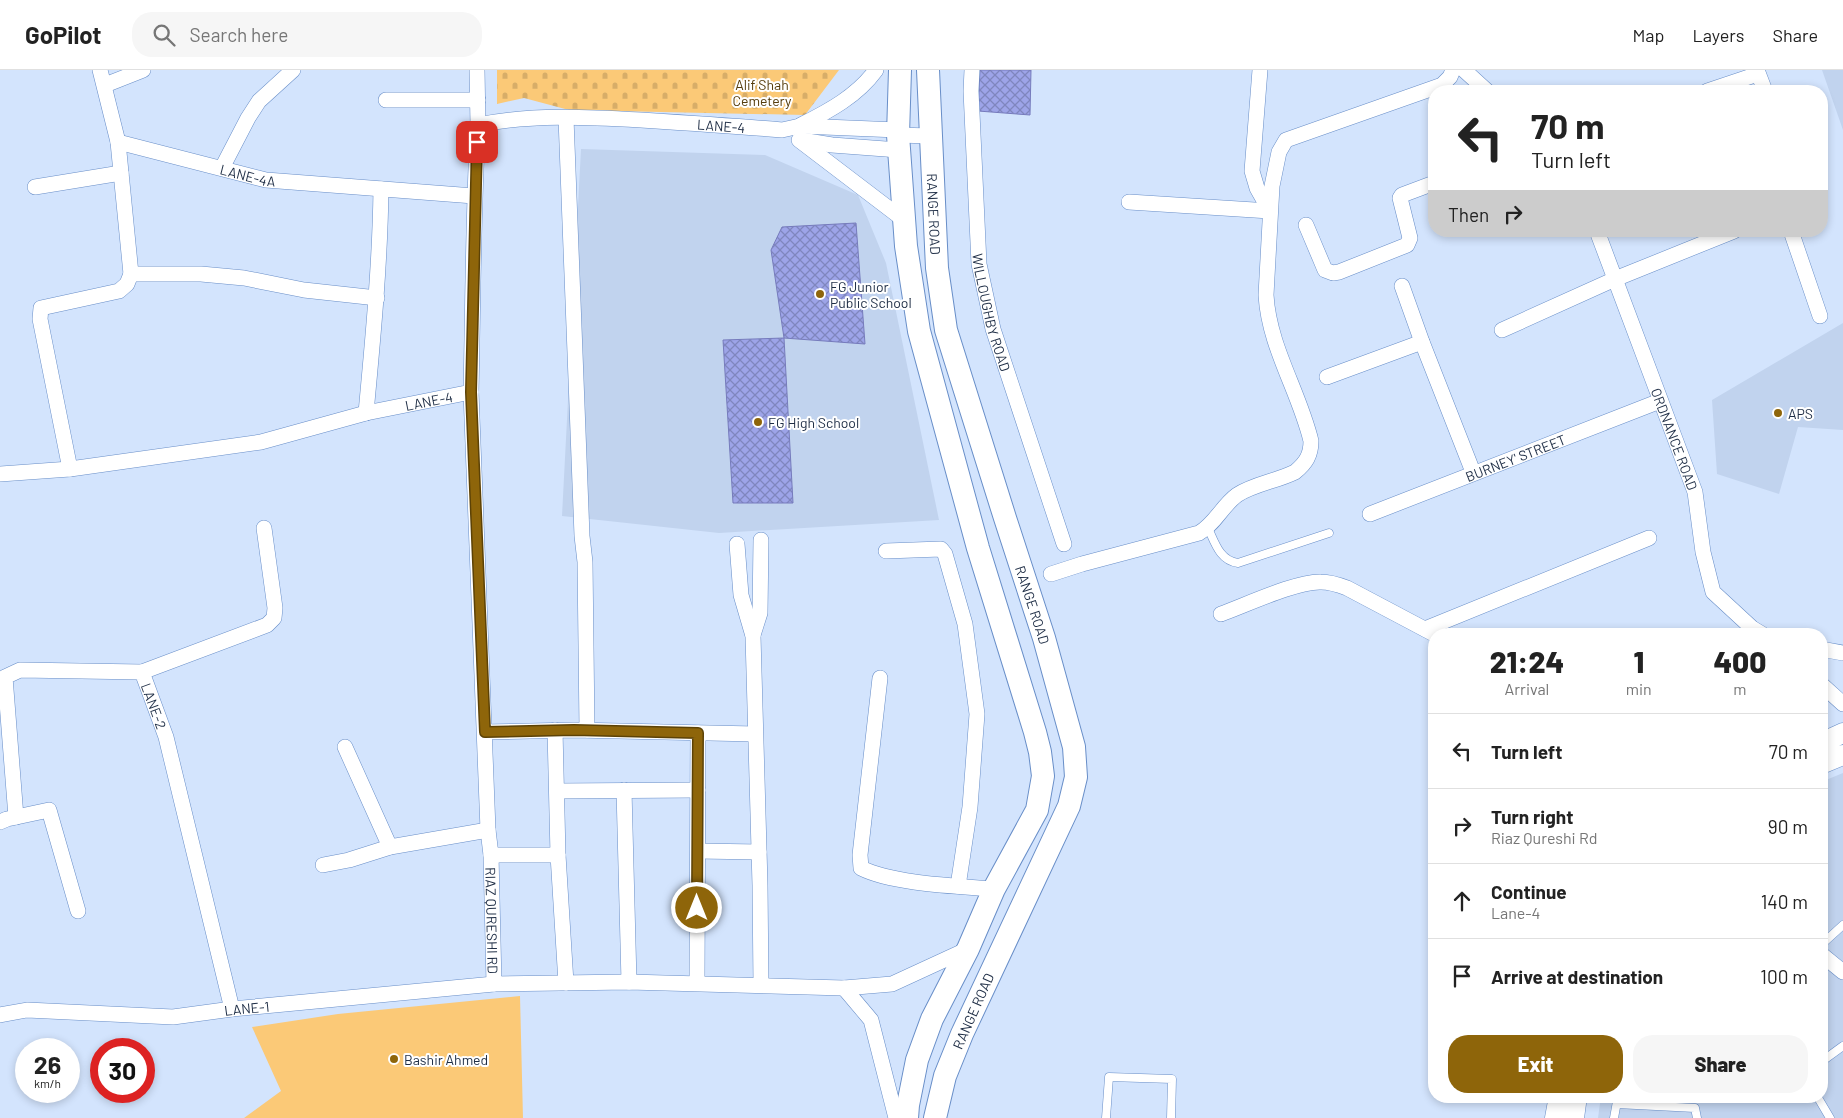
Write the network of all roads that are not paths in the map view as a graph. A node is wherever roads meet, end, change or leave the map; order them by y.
1 (100, 70) edge
2 (143, 70) edge
3 (293, 70) edge
4 (477, 70) edge
5 (876, 70) edge
6 (900, 70) edge
7 (928, 70) edge
8 (972, 70) edge
9 (1260, 70) edge
10 (1452, 70) edge
11 (1464, 70) edge
12 (1757, 72) edge
13 (105, 85) junction
14 (1442, 85) edge
15 (1480, 85) edge
16 (1723, 85) edge
17 (1762, 85) edge
18 (1428, 90) edge
19 (386, 100) dead end
20 (478, 100) junction
21 (566, 118) junction
22 (478, 125) junction
23 (800, 133) junction
24 (930, 136) junction
25 (898, 138) junction
26 (118, 142) junction
27 (222, 168) junction
28 (121, 173) junction
29 (1428, 185) edge
30 (34, 188) dead end
31 (381, 189) junction
32 (474, 196) junction
33 (1129, 202) dead end
34 (1270, 211) junction
35 (904, 220) junction
36 (1306, 224) dead end
37 (1599, 237) edge
38 (1719, 237) edge
39 (1793, 237) edge
40 (131, 274) junction
41 (1615, 279) junction
42 (1402, 286) dead end
43 (377, 298) junction
44 (1820, 316) dead end
45 (1502, 330) dead end
46 (1422, 342) junction
47 (1328, 377) dead end
48 (471, 392) junction
49 (1660, 401) junction
50 (366, 413) junction
51 (70, 469) junction
52 (1473, 472) junction
53 (0, 474) edge
54 (1370, 514) dead end
55 (264, 528) dead end
56 (1208, 528) junction
57 (1328, 533) dead end
58 (1649, 538) dead end
59 (761, 540) dead end
60 (737, 544) dead end
61 (1064, 544) dead end
62 (886, 551) dead end
63 (1051, 574) dead end
64 (1222, 614) dead end
65 (1437, 628) edge
66 (1752, 628) edge
67 (1428, 630) edge
68 (753, 636) junction
69 (1828, 650) edge
70 (1843, 653) edge
71 (142, 672) junction
72 (880, 678) dead end
73 (1828, 690) edge
74 (1843, 704) edge
75 (556, 730) junction
76 (587, 730) junction
77 (485, 732) junction
78 (698, 733) junction
79 (755, 734) junction
80 (1843, 734) edge
81 (1828, 740) edge
82 (345, 748) dead end
83 (1843, 756) edge
84 (1828, 761) edge
85 (624, 790) junction
86 (698, 790) junction
87 (557, 791) junction
88 (16, 817) junction
89 (0, 822) edge
90 (488, 830) junction
91 (390, 847) junction
92 (698, 851) junction
93 (759, 852) junction
94 (491, 855) junction
95 (558, 855) junction
96 (323, 865) dead end
97 (958, 886) junction
98 (994, 889) junction
99 (78, 911) dead end
100 (1843, 926) edge
101 (1828, 939) edge
102 (968, 949) junction
103 (1828, 960) edge
104 (1843, 972) edge
105 (629, 982) junction
106 (697, 982) junction
107 (566, 983) junction
108 (494, 984) junction
109 (761, 985) junction
110 (844, 988) junction
111 (232, 1009) junction
112 (0, 1015) edge
113 (1843, 1046) edge
114 (1828, 1057) edge
115 (1558, 1103) edge
116 (1576, 1103) edge
117 (1617, 1103) edge
118 (1646, 1103) edge
119 (1822, 1103) edge
120 (896, 1118) edge
121 (907, 1118) edge
122 (935, 1118) edge
123 (1106, 1118) edge
124 (1171, 1118) edge
125 (1556, 1118) edge
126 (1574, 1118) edge
127 (1614, 1118) edge
128 (1697, 1118) edge
129 (1830, 1118) edge

1 - 13 street
2 - 13 street
3 - 27 street
4 - 20 street
5 - 23 street
6 - 25 main road
7 - 24 main road, RANGE ROAD
8 - 61 street, WILLOUGHBY ROAD
9 - 34 street
10 - 14 street
11 - 15 street
12 - 16 street
12 - 17 street
13 - 26 street
18 - 34 street
19 - 20 street
20 - 22 street
21 - 22 street, LANE-4
21 - 23 street, LANE-4
21 - 76 street
22 - 32 street, LANE-4
23 - 25 street, LANE-4
23 - 35 street
24 - 25 street, LANE-4
24 - 122 main road, RANGE ROAD
25 - 35 main road
26 - 27 street, LANE-4A
26 - 28 street
27 - 31 street, LANE-4A
28 - 30 street
28 - 40 street
29 - 36 street
31 - 32 street, LANE-4A
31 - 43 street
32 - 48 street, LANE-4
33 - 34 street
34 - 56 street
35 - 98 main road
37 - 41 street, ORDNANCE ROAD
38 - 41 street
39 - 44 street
40 - 43 street
40 - 51 street
41 - 45 street
41 - 49 street, ORDNANCE ROAD
42 - 46 street
43 - 50 street
46 - 47 street
46 - 52 street
48 - 50 street, LANE-4
48 - 77 street, RIAZ QURESHI RD
49 - 52 street, BURNEY' STREET
49 - 66 street, ORDNANCE ROAD
50 - 51 street, LANE-4
51 - 53 street, LANE-4
52 - 54 street, BURNEY' STREET
55 - 71 street
56 - 57 lane
56 - 63 street
58 - 65 street
59 - 68 street
60 - 68 street
62 - 97 street
64 - 67 street
68 - 79 street
69 - 70 street
71 - 88 street, LANE-2
71 - 111 street, LANE-2
72 - 97 street
73 - 74 street
75 - 76 street
75 - 77 street
75 - 87 street
76 - 78 street
77 - 90 street, RIAZ QURESHI RD
78 - 79 street
78 - 86 street
79 - 93 street
80 - 81 main road
82 - 91 street
83 - 84 main road
85 - 86 street
85 - 87 street
85 - 105 street
86 - 92 street
87 - 95 street
88 - 89 street
88 - 99 street
90 - 91 street
90 - 94 street, RIAZ QURESHI RD
91 - 96 street
92 - 93 street
92 - 106 street
93 - 109 street
94 - 95 street
94 - 108 street, RIAZ QURESHI RD
95 - 107 street
97 - 98 street
98 - 102 main road
100 - 101 lane
102 - 110 street, RIAZ QURESHI RD
102 - 121 main road
103 - 104 street
105 - 106 street, RIAZ QURESHI RD
105 - 107 street, RIAZ QURESHI RD
106 - 109 street, RIAZ QURESHI RD
107 - 108 street, RIAZ QURESHI RD
108 - 111 street, LANE-1
109 - 110 street, RIAZ QURESHI RD
110 - 120 street
111 - 112 street, LANE-1
113 - 114 lane
115 - 125 main road
116 - 126 main road
117 - 127 lane
118 - 128 lane
119 - 129 lane
123 - 124 lane

